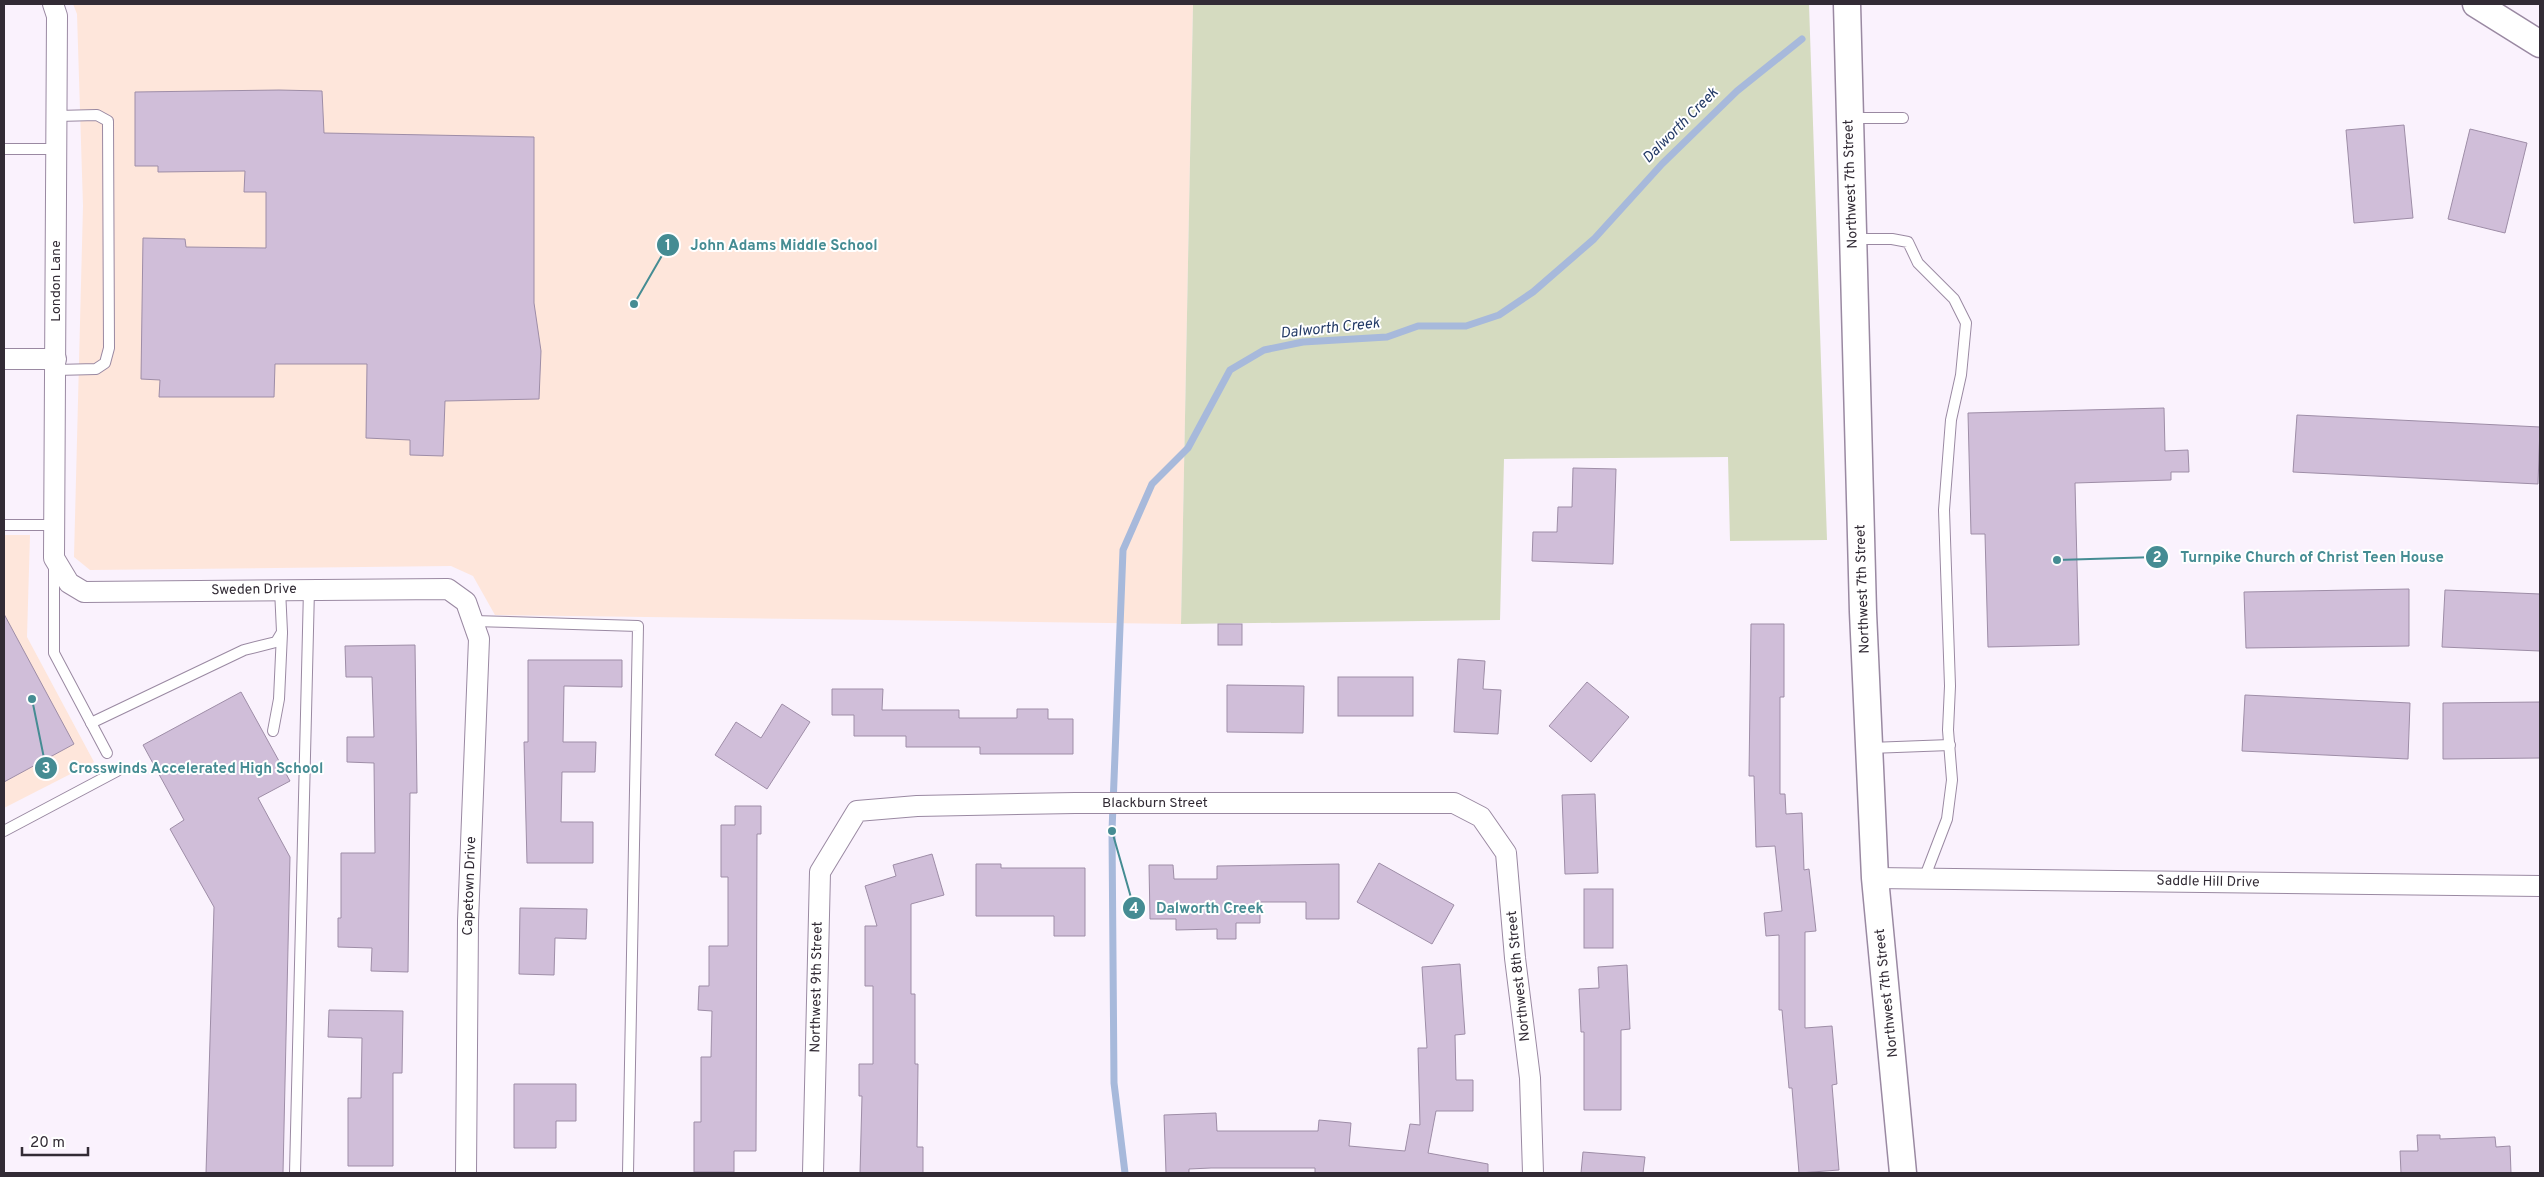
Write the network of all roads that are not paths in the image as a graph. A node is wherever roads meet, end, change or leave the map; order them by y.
1 (53, 4) edge
2 (1847, 4) edge
3 (2476, 4) edge
4 (2540, 44) edge
5 (57, 116) junction
6 (1849, 118) junction
7 (1903, 118) dead end
8 (4, 149) edge
9 (56, 149) junction
10 (1853, 239) junction
11 (4, 359) edge
12 (56, 365) junction
13 (4, 525) edge
14 (54, 525) junction
15 (54, 558) junction
16 (280, 589) junction
17 (309, 589) junction
18 (466, 602) joint
19 (473, 621) junction
20 (282, 632) junction
21 (91, 723) junction
22 (273, 731) dead end
23 (1950, 745) junction
24 (1869, 748) junction
25 (107, 753) dead end
26 (117, 771) dead end
27 (1454, 803) joint
28 (856, 811) joint
29 (4, 832) edge
30 (1875, 878) junction
31 (1924, 879) junction
32 (2540, 886) edge
33 (295, 1173) edge
34 (466, 1173) edge
35 (628, 1173) edge
36 (813, 1173) edge
37 (1533, 1173) edge
38 (1904, 1173) edge

1 - 5 street, London Lane
2 - 6 street, Northwest 7th Street
3 - 4 street
5 - 9 street, London Lane
5 - 12 lane
6 - 7 lane
6 - 10 street, Northwest 7th Street
8 - 9 lane
9 - 12 street, London Lane
10 - 23 lane
10 - 24 street, Northwest 7th Street
11 - 12 street
12 - 14 street, London Lane
13 - 14 lane
14 - 15 street, London Lane
15 - 16 street, Sweden Drive
15 - 21 lane
16 - 17 street, Sweden Drive
16 - 20 lane
17 - 18 street, Sweden Drive
17 - 33 lane
18 - 19 street, Capetown Drive
19 - 34 street, Capetown Drive
19 - 35 lane
20 - 21 lane
20 - 22 lane
21 - 25 lane
23 - 24 lane
23 - 31 lane
24 - 30 street, Northwest 7th Street
26 - 29 lane
27 - 28 street, Blackburn Street
27 - 37 street, Northwest 8th Street
28 - 36 street, Northwest 9th Street
30 - 31 street, Saddle Hill Drive
30 - 38 street, Northwest 7th Street
31 - 32 street, Saddle Hill Drive

